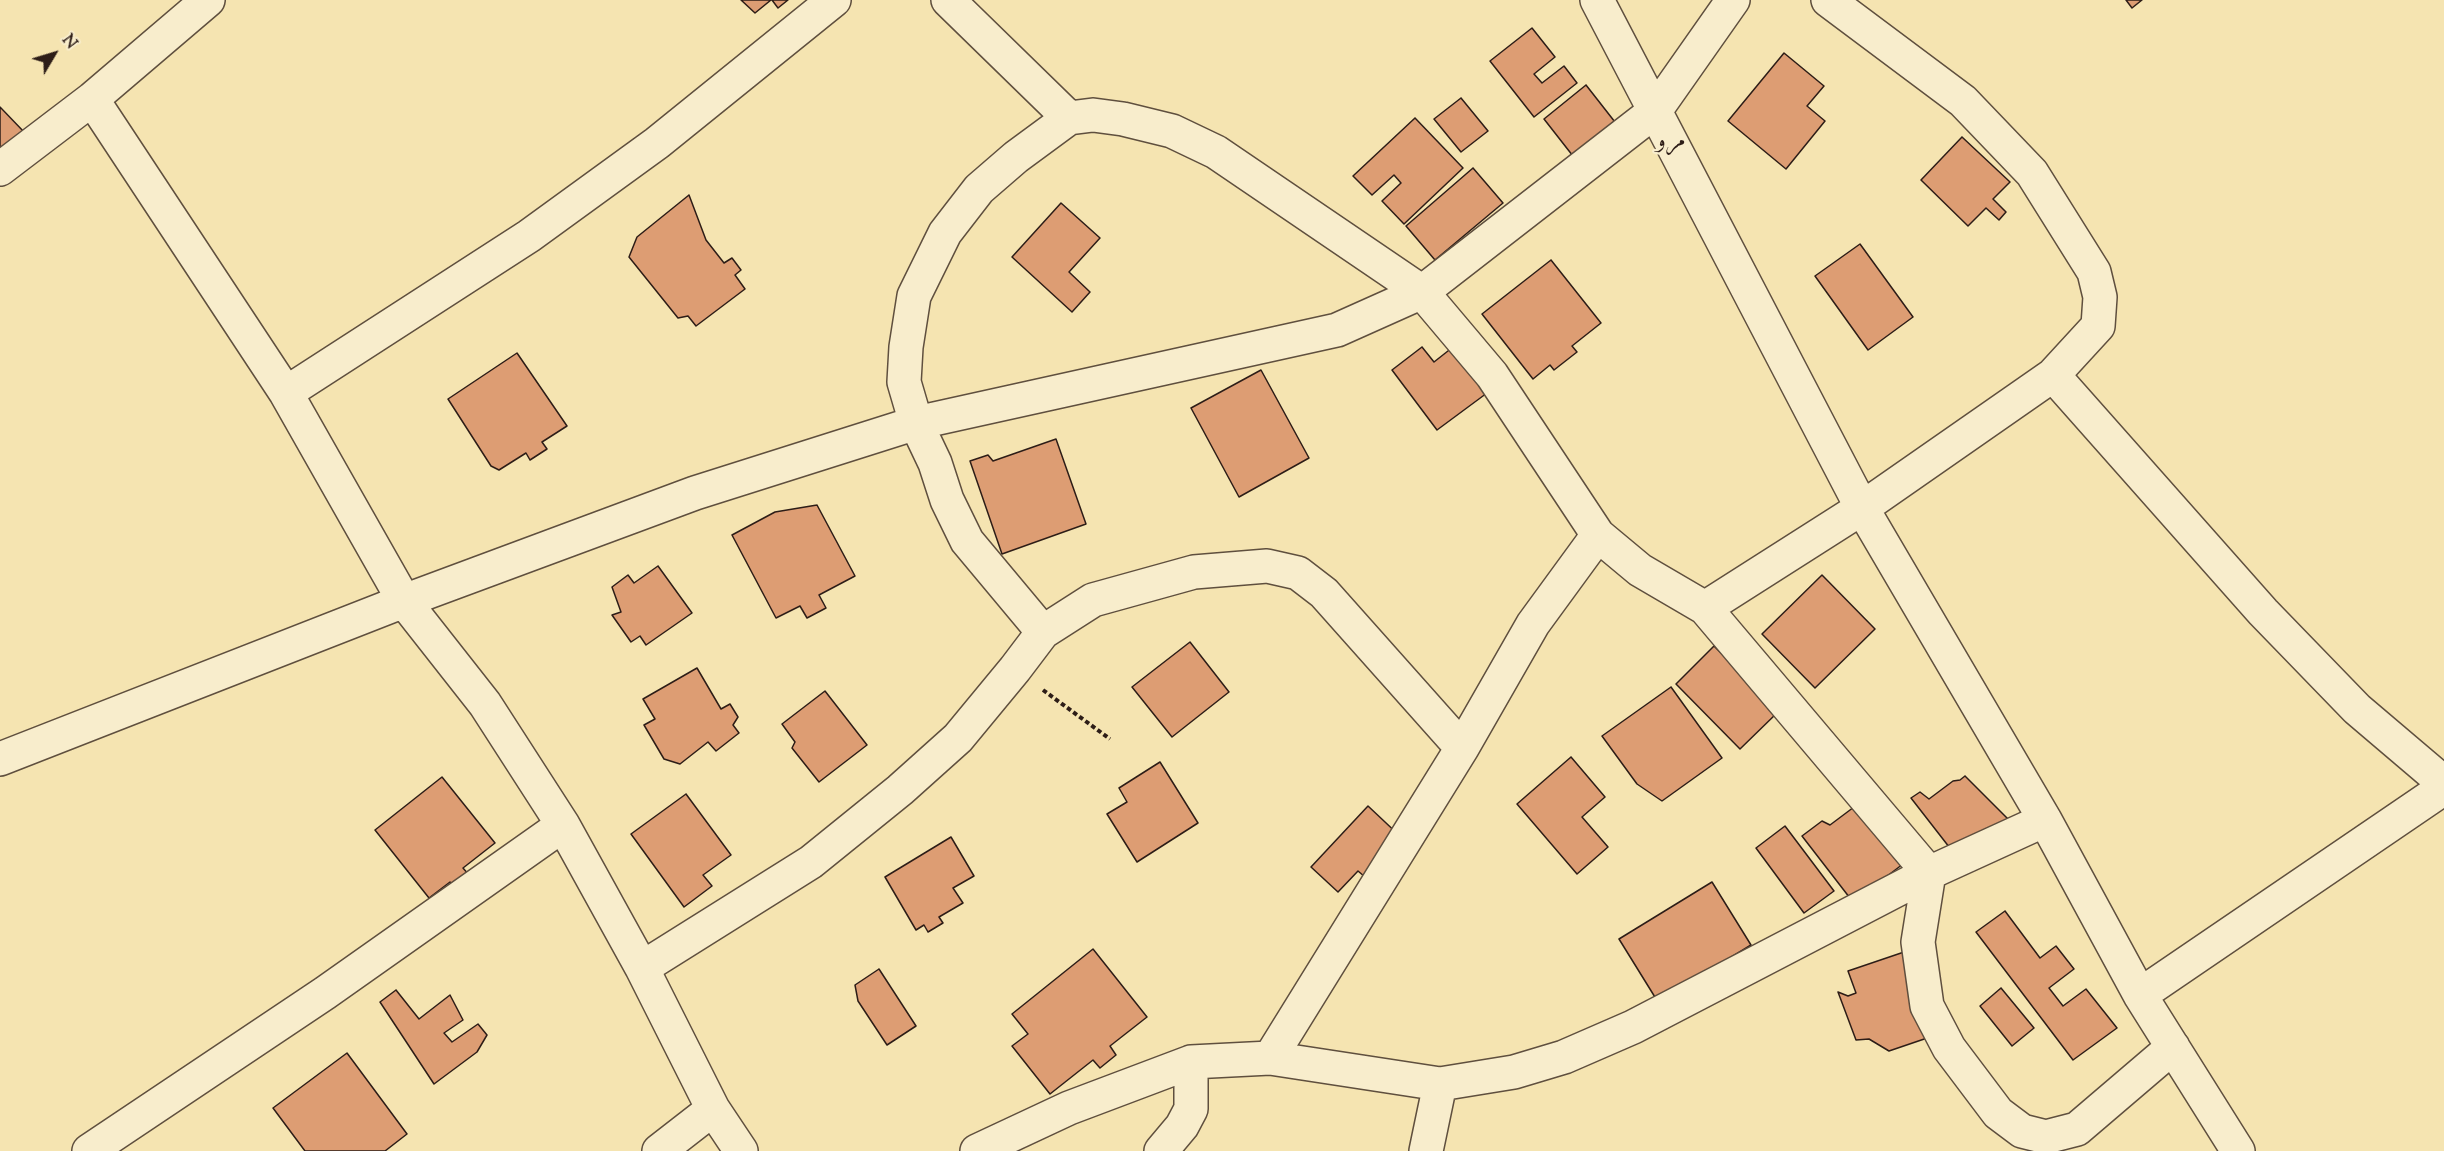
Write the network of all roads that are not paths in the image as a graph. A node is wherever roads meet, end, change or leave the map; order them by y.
1 (208, 0) edge
2 (834, 0) edge
3 (948, 0) edge
4 (1597, 0) edge
5 (1733, 0) edge
6 (1828, 0) edge
7 (92, 99) junction
8 (1654, 111) junction
9 (1069, 118) junction
10 (0, 169) edge
11 (1422, 292) junction
12 (2053, 375) junction
13 (286, 393) junction
14 (916, 423) junction
15 (1862, 508) junction
16 (1598, 535) junction
17 (404, 601) junction
18 (1705, 608) junction
19 (1043, 632) junction
20 (1462, 747) junction
21 (0, 759) edge
22 (2444, 783) edge
23 (2444, 788) edge
24 (2044, 820) junction
25 (563, 825) junction
26 (1929, 873) junction
27 (642, 968) junction
28 (2140, 995) junction
29 (2173, 1047) junction
30 (1270, 1058) junction
31 (1191, 1062) junction
32 (1440, 1084) junction
33 (713, 1109) junction
34 (89, 1151) edge
35 (659, 1151) edge
36 (741, 1151) edge
37 (978, 1151) edge
38 (1161, 1151) edge
39 (1426, 1151) edge
40 (2238, 1151) edge

1 - 7 street
2 - 13 street
3 - 9 street
4 - 8 street
5 - 8 street
6 - 12 street
7 - 10 street
7 - 13 street
8 - 11 street
8 - 15 street
9 - 11 street
9 - 14 street
11 - 14 street
11 - 16 street
12 - 15 street
12 - 22 street
13 - 17 street
14 - 17 street
14 - 19 street
15 - 18 street
15 - 24 street
16 - 18 street
16 - 20 street
17 - 21 street
17 - 25 street
18 - 26 street
19 - 20 street
19 - 27 street
20 - 30 street
23 - 28 street
24 - 26 street
24 - 28 street
25 - 27 street
25 - 34 street
26 - 29 street
26 - 32 street
27 - 33 street
28 - 29 street
29 - 40 street
30 - 31 street
30 - 32 street
31 - 37 street
31 - 38 street
32 - 39 street
33 - 35 street
33 - 36 street

